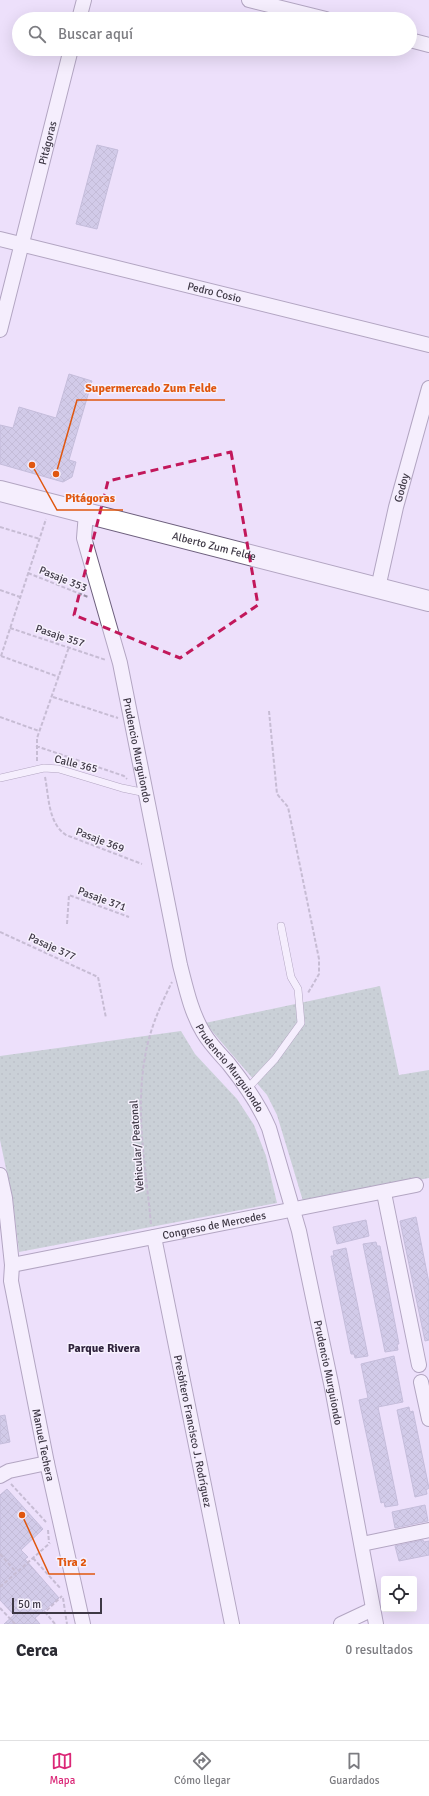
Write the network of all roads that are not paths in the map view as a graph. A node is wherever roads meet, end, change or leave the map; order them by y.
1 (84, 0) edge
2 (249, 0) edge
3 (81, 12) edge
4 (298, 12) edge
5 (417, 42) edge
6 (429, 45) edge
7 (69, 56) edge
8 (0, 239) edge
9 (22, 244) junction
10 (0, 330) edge
11 (429, 345) edge
12 (429, 388) edge
13 (0, 491) edge
14 (86, 513) junction
15 (378, 588) junction
16 (429, 601) edge
17 (0, 778) edge
18 (146, 793) junction
19 (281, 926) dead end
20 (247, 1089) junction
21 (0, 1175) edge
22 (416, 1185) dead end
23 (384, 1193) junction
24 (292, 1209) junction
25 (154, 1237) junction
26 (12, 1266) junction
27 (419, 1365) dead end
28 (421, 1382) dead end
29 (429, 1419) edge
30 (47, 1463) junction
31 (1, 1475) edge
32 (429, 1530) edge
33 (362, 1544) junction
34 (373, 1609) junction
35 (83, 1624) edge
36 (232, 1624) edge
37 (341, 1624) edge
38 (376, 1624) edge

1 - 3 street
2 - 4 street
5 - 6 street
7 - 9 street, Pitágoras
8 - 9 street, Pedro Cosio
9 - 10 street, Pitágoras
9 - 11 street, Pedro Cosio
12 - 15 street, Godoy
13 - 14 street, Alberto Zum Felde
14 - 15 street, Alberto Zum Felde
14 - 18 street, Prudencio Murguiondo
15 - 16 street, Alberto Zum Felde
17 - 18 lane, Calle 365
18 - 20 street, Prudencio Murguiondo
19 - 20 lane
20 - 24 street, Prudencio Murguiondo
21 - 26 street, Manuel Techera
22 - 23 street, Congreso de Mercedes
23 - 24 street, Congreso de Mercedes
23 - 27 street
24 - 25 street, Congreso de Mercedes
24 - 33 street, Prudencio Murguiondo
25 - 26 street, Congreso de Mercedes
25 - 36 street, Presbítero Francisco J. Rodríguez
26 - 30 street, Manuel Techera
28 - 29 street
30 - 31 street
30 - 35 street, Manuel Techera
32 - 33 street
33 - 34 street, Prudencio Murguiondo
34 - 37 street
34 - 38 street, Prudencio Murguiondo

